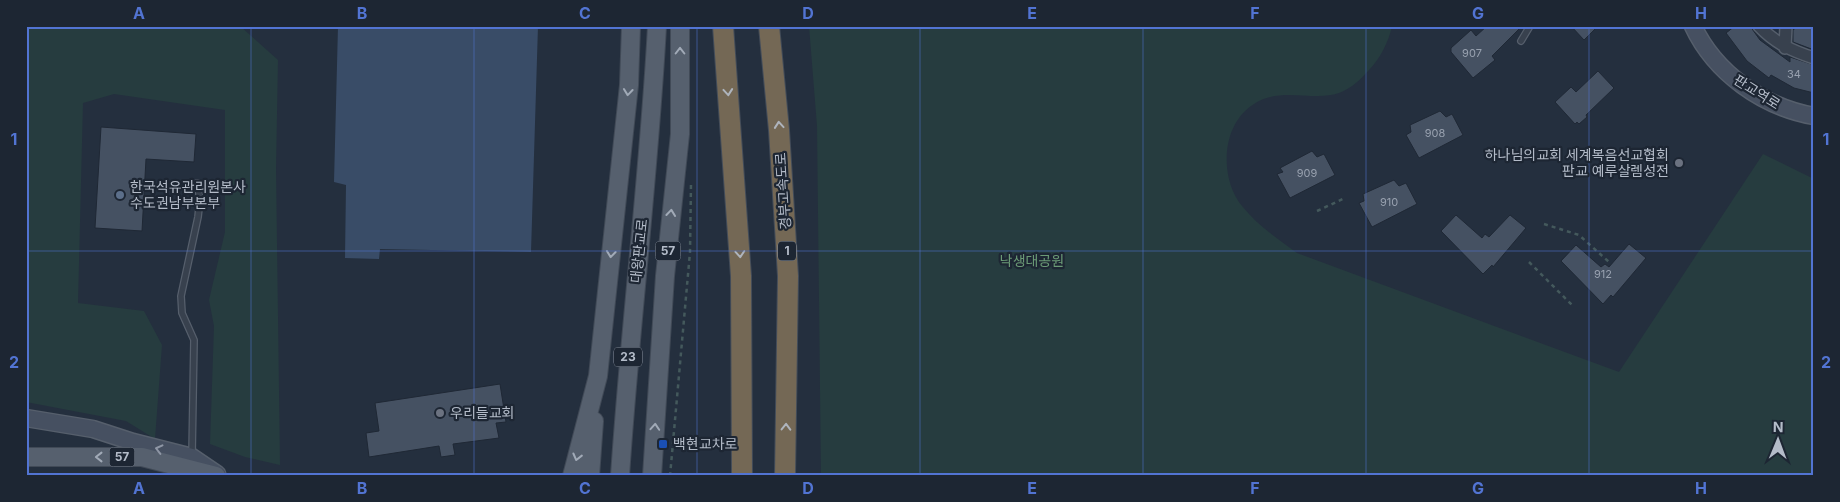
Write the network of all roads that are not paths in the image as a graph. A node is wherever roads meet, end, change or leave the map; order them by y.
1 (632, 26) edge
2 (657, 26) edge
3 (680, 26) edge
4 (723, 26) edge
5 (769, 26) edge
6 (1530, 26) edge
7 (1693, 26) edge
8 (1759, 26) edge
9 (1786, 26) edge
10 (1521, 41) dead end
11 (1785, 48) junction
12 (1814, 58) edge
13 (1814, 116) edge
14 (197, 183) dead end
15 (598, 376) junction
16 (26, 418) edge
17 (26, 457) edge
18 (192, 457) junction
19 (218, 476) edge
20 (572, 476) edge
21 (590, 476) edge
22 (620, 476) edge
23 (652, 476) edge
24 (742, 476) edge
25 (785, 476) edge

1 -> 15 main road
2 - 22 main road, 대왕판교로 / 23
23 -> 3 main road, 57
4 -> 24 highway
25 -> 5 highway, 경부고속도로 / 1
6 - 10 lane
7 - 13 street, 판교역로
8 - 11 street
9 - 11 street
11 - 12 street
14 - 18 lane
15 -> 20 main road
15 - 21 main road
18 -> 16 street
19 -> 17 main road, 57
18 - 19 street

